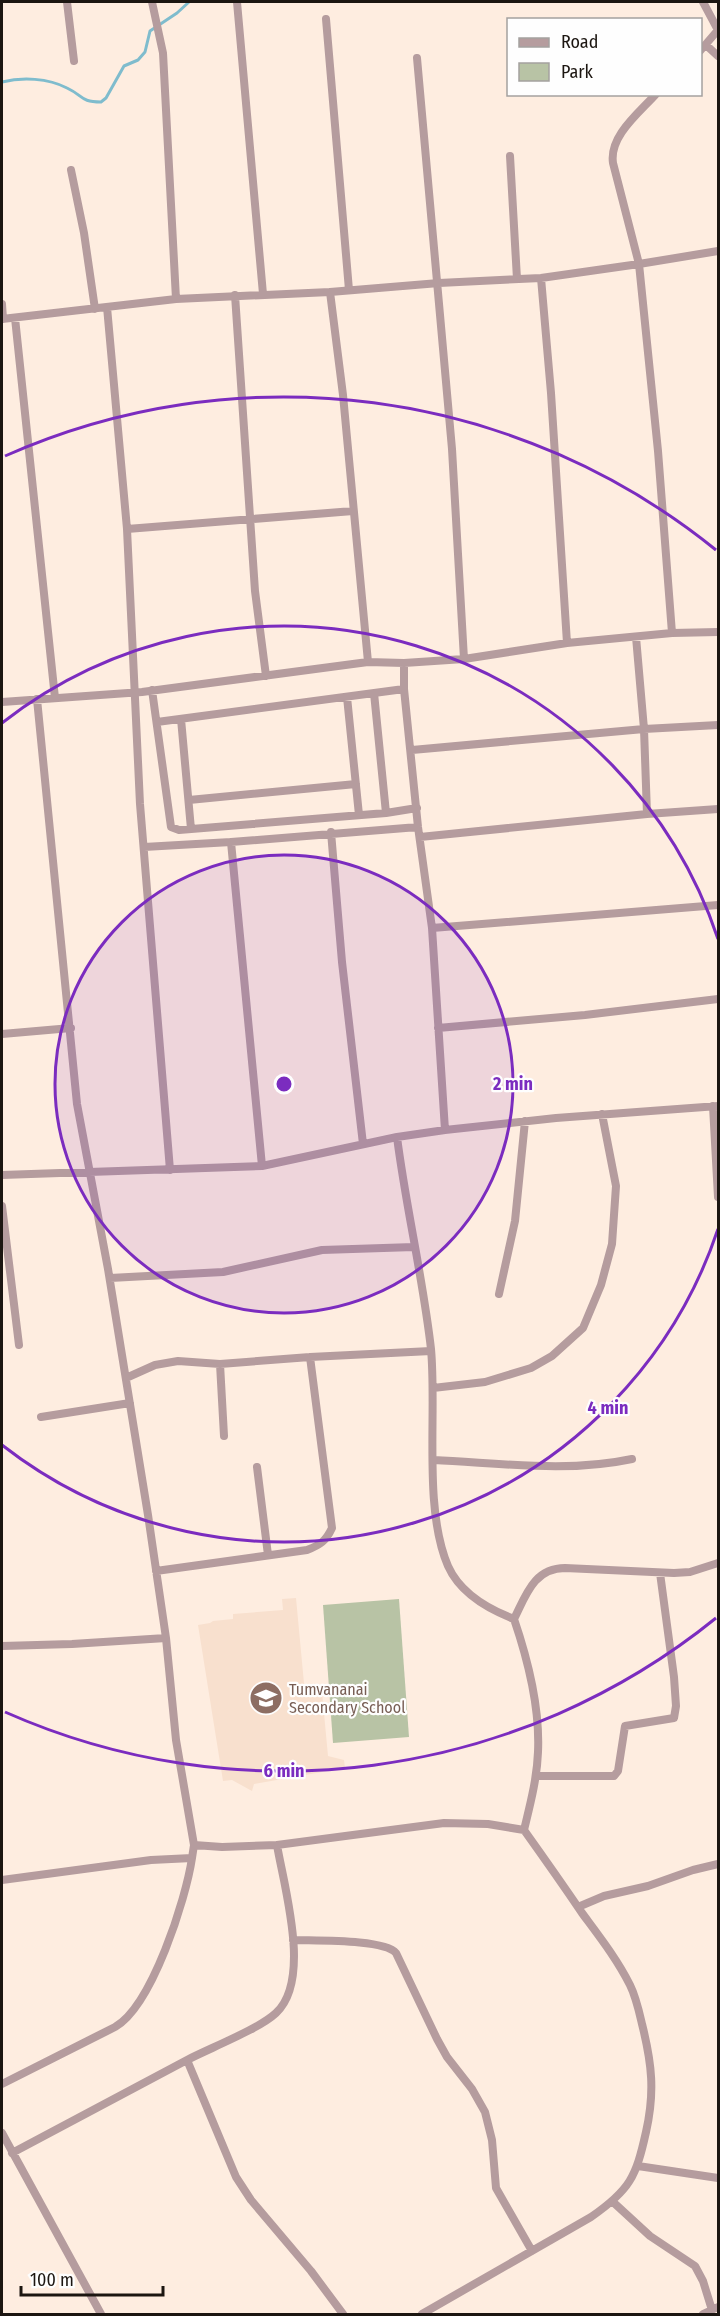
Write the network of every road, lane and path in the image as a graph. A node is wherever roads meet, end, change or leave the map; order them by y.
1 (67, 2) edge
2 (152, 2) edge
3 (237, 2) edge
4 (703, 2) edge
5 (326, 19) dead end
6 (718, 30) edge
7 (703, 48) edge
8 (718, 56) edge
9 (417, 58) dead end
10 (74, 61) dead end
11 (654, 96) edge
12 (510, 156) dead end
13 (71, 170) dead end
14 (718, 251) edge
15 (639, 264) junction
16 (541, 278) junction
17 (517, 279) junction
18 (439, 283) junction
19 (350, 290) junction
20 (330, 292) junction
21 (263, 294) junction
22 (235, 295) junction
23 (176, 299) junction
24 (2, 304) edge
25 (107, 307) junction
26 (95, 309) junction
27 (15, 318) junction
28 (2, 319) edge
29 (354, 511) junction
30 (249, 518) junction
31 (127, 529) junction
32 (718, 632) edge
33 (672, 633) junction
34 (636, 637) junction
35 (567, 643) junction
36 (464, 659) junction
37 (368, 662) junction
38 (404, 663) junction
39 (266, 676) junction
40 (404, 689) junction
41 (152, 690) junction
42 (133, 692) junction
43 (374, 693) junction
44 (347, 696) junction
45 (55, 698) junction
46 (37, 699) junction
47 (2, 702) edge
48 (181, 719) junction
49 (157, 722) junction
50 (718, 725) edge
51 (644, 729) junction
52 (412, 750) junction
53 (356, 784) junction
54 (189, 800) junction
55 (417, 808) junction
56 (718, 809) edge
57 (386, 813) junction
58 (647, 814) junction
59 (359, 815) junction
60 (418, 827) junction
61 (191, 829) junction
62 (331, 832) junction
63 (420, 837) junction
64 (231, 842) junction
65 (144, 847) junction
66 (718, 906) edge
67 (432, 928) junction
68 (718, 999) edge
69 (71, 1028) junction
70 (438, 1028) junction
71 (2, 1034) edge
72 (716, 1106) edge
73 (602, 1114) junction
74 (525, 1121) junction
75 (445, 1130) junction
76 (397, 1137) junction
77 (363, 1144) junction
78 (262, 1166) junction
79 (170, 1170) junction
80 (90, 1171) junction
81 (2, 1174) edge
82 (718, 1197) edge
83 (2, 1206) edge
84 (414, 1247) junction
85 (110, 1278) junction
86 (499, 1294) dead end
87 (19, 1345) dead end
88 (431, 1351) junction
89 (310, 1357) junction
90 (220, 1364) junction
91 (126, 1378) junction
92 (433, 1388) junction
93 (130, 1403) junction
94 (41, 1417) dead end
95 (224, 1436) dead end
96 (434, 1460) junction
97 (632, 1460) dead end
98 (257, 1467) dead end
99 (268, 1555) junction
100 (718, 1563) edge
101 (156, 1571) junction
102 (660, 1573) junction
103 (514, 1619) junction
104 (166, 1638) junction
105 (2, 1646) edge
106 (536, 1776) junction
107 (524, 1830) junction
108 (194, 1845) junction
109 (277, 1845) junction
110 (192, 1858) junction
111 (718, 1864) edge
112 (2, 1880) edge
113 (578, 1907) junction
114 (293, 1940) junction
115 (187, 2060) junction
116 (2, 2084) edge
117 (2, 2133) edge
118 (12, 2152) junction
119 (638, 2166) junction
120 (718, 2178) edge
121 (613, 2202) junction
122 (532, 2251) junction
123 (715, 2309) edge
124 (101, 2314) edge
125 (343, 2314) edge
126 (422, 2314) edge
127 (703, 2314) edge

1 - 10 street
2 - 23 street
3 - 21 street
4 - 6 street
5 - 19 street
6 - 7 street
7 - 8 street
9 - 18 street
11 - 15 street
12 - 17 street
13 - 26 street
14 - 15 street
15 - 16 street
15 - 33 street
16 - 17 street
16 - 35 street
17 - 18 street
18 - 19 street
18 - 36 street
19 - 20 street
20 - 21 street
20 - 29 street
21 - 22 street
22 - 23 street
22 - 30 street
23 - 25 street
24 - 28 street
25 - 26 street
25 - 31 street
26 - 27 street
27 - 28 street
27 - 45 street
29 - 30 street
29 - 37 street
30 - 31 street
30 - 39 street
31 - 42 street
32 - 33 street
33 - 34 street
34 - 35 street
34 - 51 street
35 - 36 street
36 - 38 street
37 - 38 street
37 - 39 street
38 - 40 street
39 - 41 street
40 - 43 street
40 - 52 street
41 - 42 street
41 - 49 street
42 - 45 street
42 - 65 street
43 - 44 street
43 - 57 street
44 - 48 street
44 - 53 street
45 - 46 street
46 - 47 street
46 - 69 street
48 - 49 street
48 - 54 street
49 - 61 street
50 - 51 street
51 - 52 street
51 - 58 street
52 - 55 street
53 - 54 street
53 - 59 street
54 - 61 street
55 - 57 street
55 - 60 street
56 - 58 street
57 - 59 street
58 - 63 street
59 - 61 street
60 - 62 street
60 - 63 street
62 - 64 street
62 - 77 street
63 - 67 street
64 - 65 street
64 - 78 street
65 - 79 street
66 - 67 street
67 - 70 street
68 - 70 street
69 - 71 street
69 - 80 street
70 - 75 street
72 - 73 street
72 - 82 street
73 - 74 street
73 - 92 street
74 - 75 street
74 - 86 street
75 - 76 street
76 - 77 street
76 - 84 street
77 - 78 street
78 - 79 street
79 - 80 street
80 - 81 street
80 - 85 street
83 - 87 street
84 - 85 street
84 - 88 street
85 - 91 street
88 - 89 street
88 - 92 street
89 - 90 street
89 - 99 street
90 - 91 street
90 - 95 street
91 - 93 street
92 - 96 street
93 - 94 street
93 - 101 street
96 - 97 street
96 - 103 street
98 - 99 street
99 - 101 street
100 - 102 street
101 - 104 street
102 - 103 street
102 - 106 street
103 - 106 street
104 - 105 street
104 - 108 street
106 - 107 street
107 - 109 street
107 - 113 street
108 - 109 street
108 - 110 street
109 - 114 street
110 - 112 street
110 - 116 street
111 - 113 street
113 - 119 street
114 - 115 street
114 - 122 street
115 - 118 street
115 - 125 street
117 - 118 street
118 - 124 street
119 - 120 street
119 - 121 street
121 - 122 street
121 - 123 street
122 - 126 street
123 - 127 street

